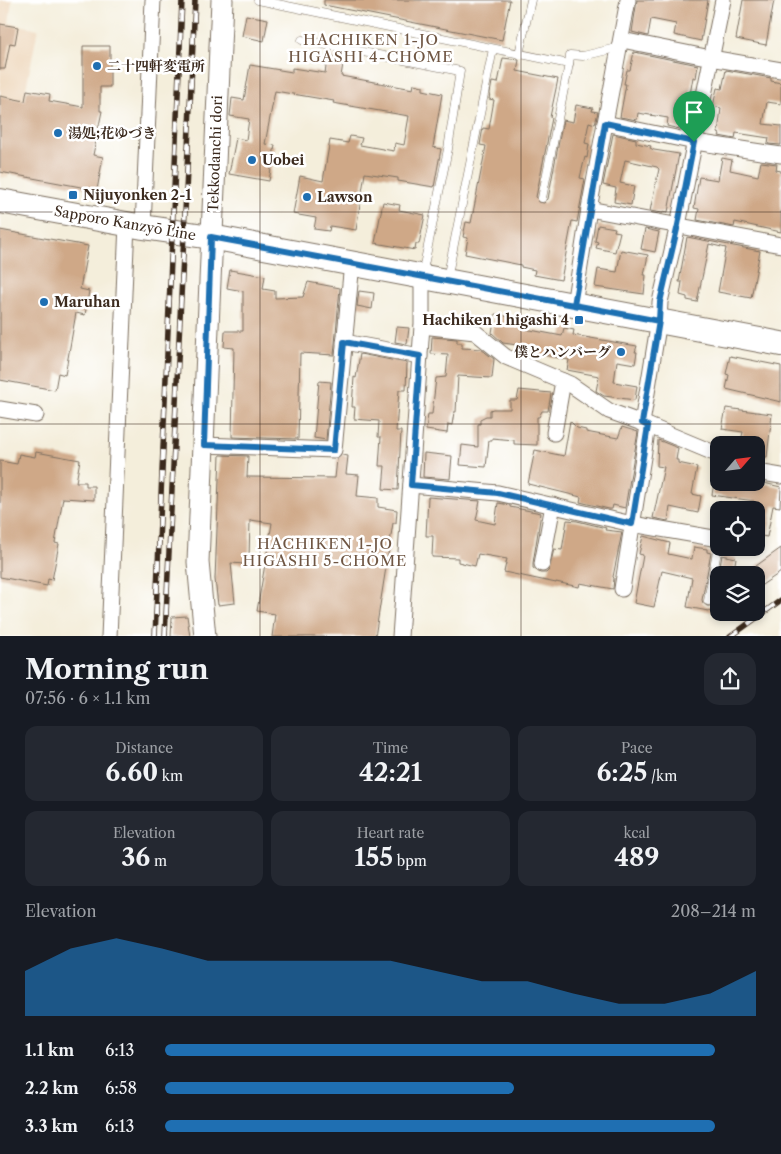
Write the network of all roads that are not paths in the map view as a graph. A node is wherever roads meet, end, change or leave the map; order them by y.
1 (153, 0) edge
2 (222, 0) edge
3 (258, 0) edge
4 (531, 0) edge
5 (628, 0) edge
6 (723, 0) edge
7 (302, 40) dead end
8 (621, 43) junction
9 (494, 48) junction
10 (518, 54) junction
11 (711, 58) junction
12 (569, 64) junction
13 (781, 70) edge
14 (605, 123) junction
15 (694, 142) junction
16 (781, 155) edge
17 (542, 198) dead end
18 (0, 201) edge
19 (589, 209) junction
20 (135, 225) junction
21 (678, 225) junction
22 (211, 237) junction
23 (781, 245) edge
24 (352, 263) junction
25 (422, 276) junction
26 (447, 281) junction
27 (574, 305) junction
28 (659, 321) junction
29 (422, 326) junction
30 (344, 342) junction
31 (781, 344) edge
32 (420, 356) junction
33 (563, 381) junction
34 (0, 409) edge
35 (36, 415) dead end
36 (645, 424) junction
37 (554, 433) dead end
38 (204, 445) junction
39 (710, 451) edge
40 (765, 473) edge
41 (781, 474) edge
42 (411, 485) junction
43 (553, 506) junction
44 (632, 524) junction
45 (710, 538) edge
46 (716, 556) edge
47 (542, 564) dead end
48 (622, 589) dead end
49 (708, 601) dead end
50 (109, 636) edge
51 (206, 636) edge
52 (400, 636) edge

1 - 20 street
2 - 22 street, Tekkodanchi dori
3 - 9 lane
4 - 10 lane
5 - 8 street
6 - 11 street
7 - 25 lane
8 - 11 street
8 - 12 lane
8 - 14 street
9 - 10 lane
9 - 26 lane
10 - 12 lane
11 - 13 street
11 - 15 street
12 - 17 lane
14 - 15 street
14 - 19 street
15 - 16 street
15 - 21 street
18 - 20 main road, Sapporo Kanzyō Line
19 - 21 street
19 - 27 street
20 - 22 main road, Sapporo Kanzyō Line
20 - 50 street
21 - 23 street
21 - 28 street
22 - 24 main road, Sapporo Kanzyō Line
22 - 38 street, Tekkodanchi dori
24 - 25 main road, Sapporo Kanzyō Line
24 - 30 street
25 - 26 main road, Sapporo Kanzyō Line
25 - 29 street
26 - 27 main road, Sapporo Kanzyō Line
27 - 28 main road, Sapporo Kanzyō Line
28 - 31 main road, Sapporo Kanzyō Line
28 - 36 street
29 - 32 street
29 - 33 street
30 - 32 street
30 - 38 street
32 - 42 street
33 - 36 street
33 - 37 street
34 - 35 street
36 - 39 street
36 - 44 street
38 - 51 street, Tekkodanchi dori
40 - 41 street
42 - 43 street
42 - 52 street
43 - 44 street
43 - 47 street
44 - 45 street
44 - 48 street
46 - 49 lane

